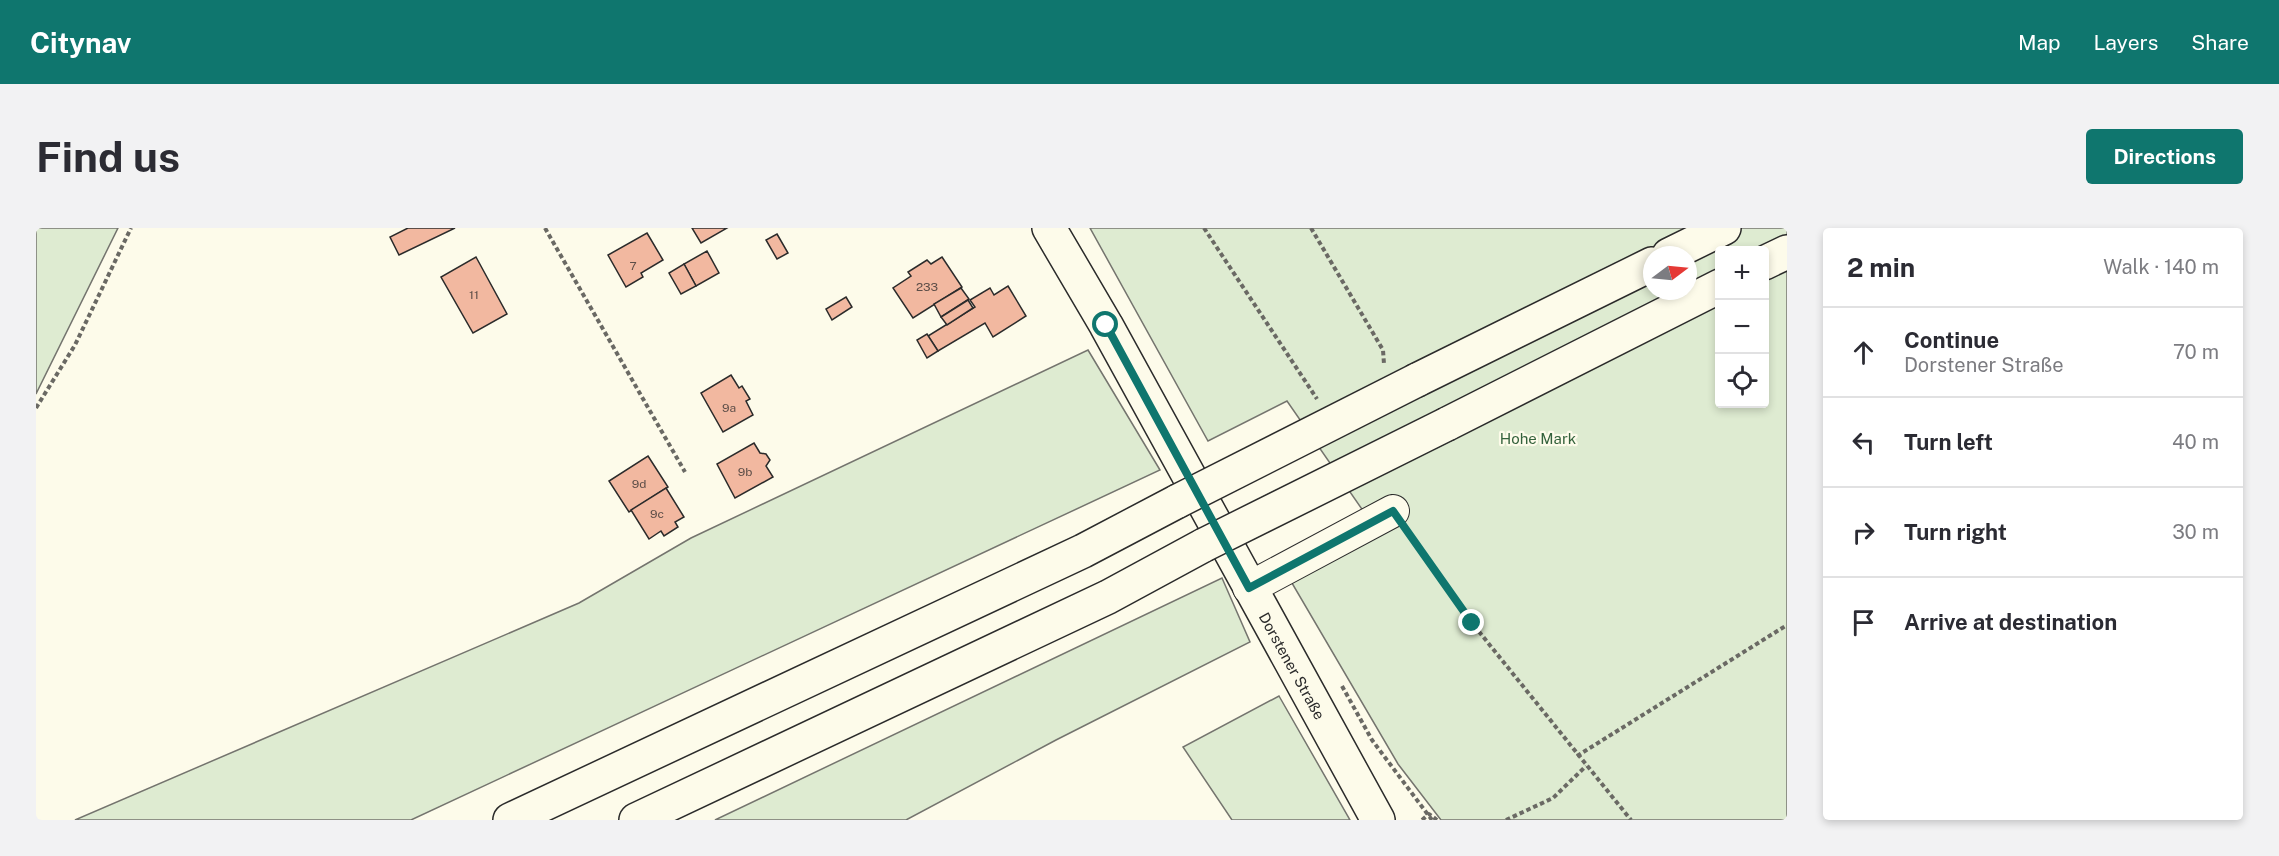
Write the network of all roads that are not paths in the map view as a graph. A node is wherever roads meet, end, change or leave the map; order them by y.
1 (1049, 228) edge
2 (1724, 228) edge
3 (1687, 246) edge
4 (1787, 252) edge
5 (1769, 261) edge
6 (1643, 268) edge
7 (1715, 288) edge
8 (1393, 511) road end
9 (1249, 588) junction
10 (510, 820) edge
11 (636, 820) edge
12 (1378, 820) edge

1 - 9 main road, Dorstener Straße
2 - 3 main road
4 - 5 main road
6 - 10 main road, bridge
7 - 11 main road, bridge
8 - 9 lane
9 - 12 main road, Dorstener Straße

